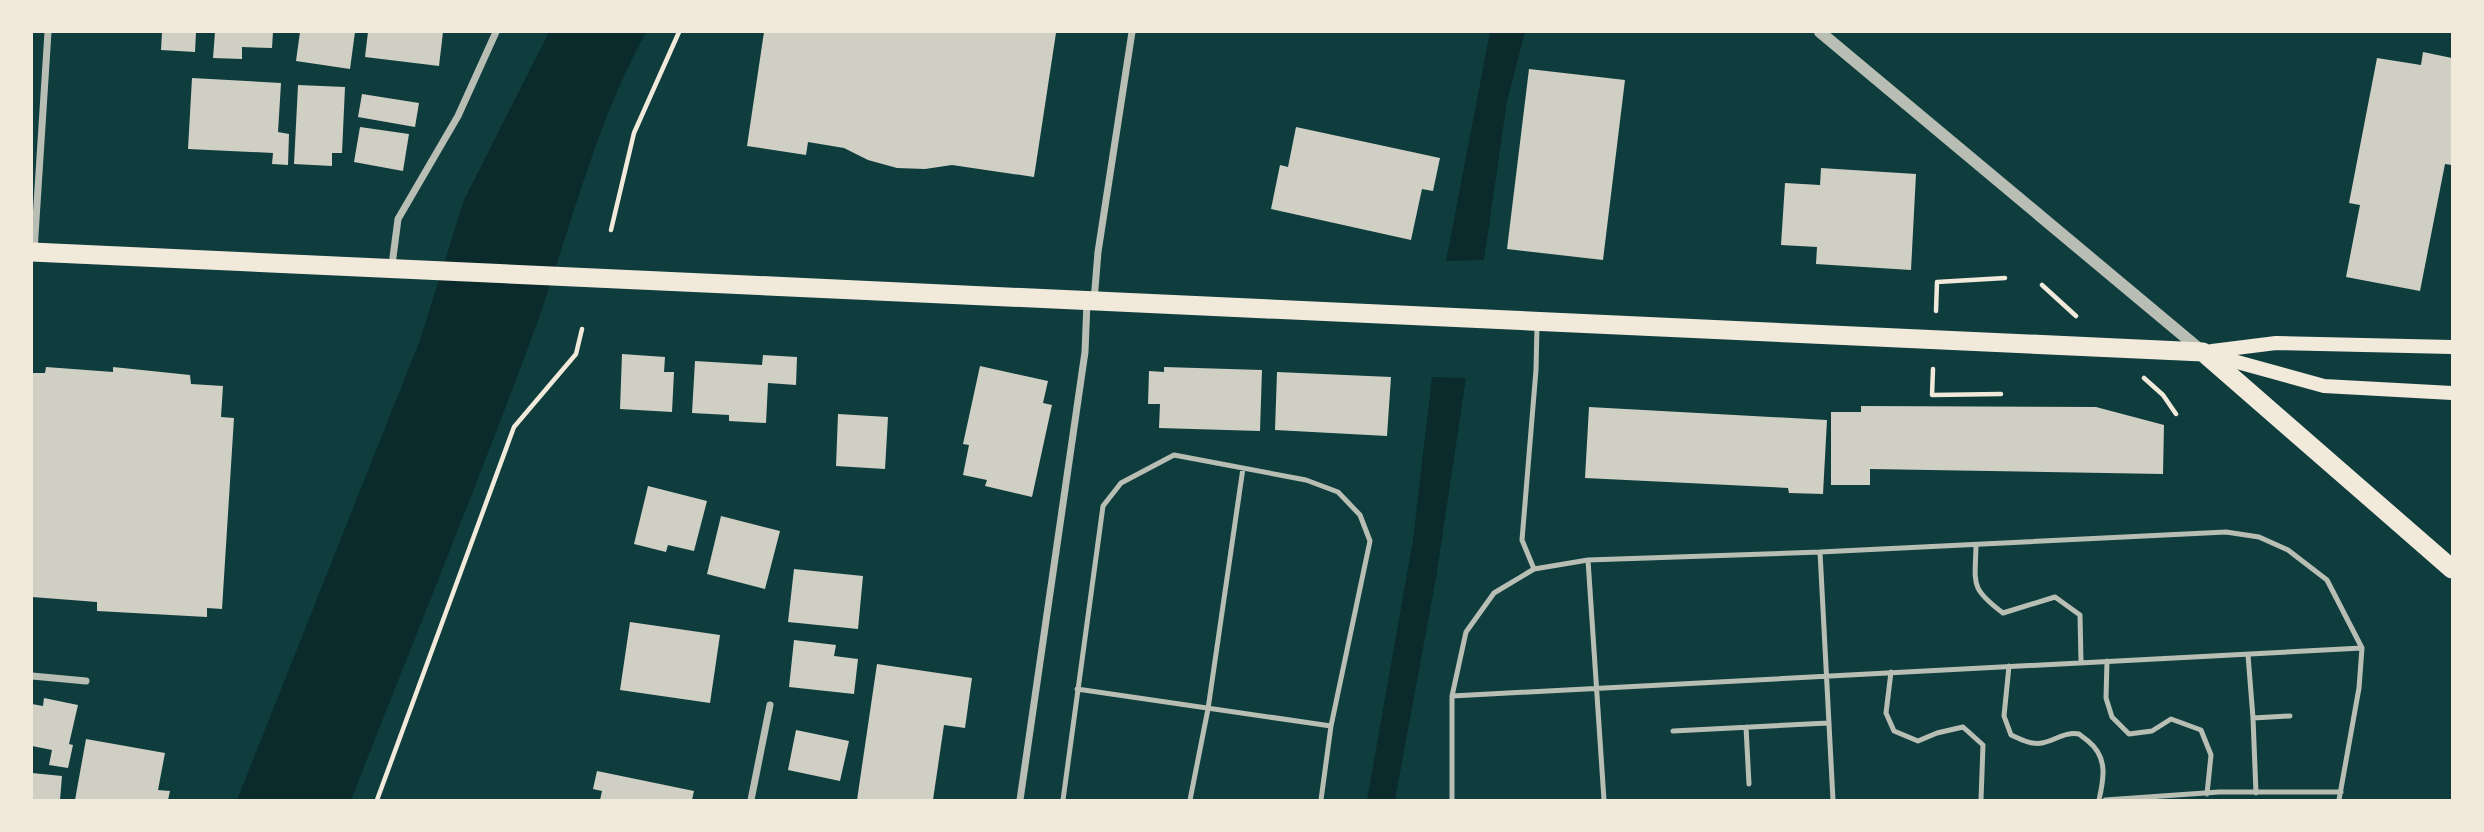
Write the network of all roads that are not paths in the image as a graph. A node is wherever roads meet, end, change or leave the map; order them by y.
1 (48, 32) edge
2 (496, 32) edge
3 (1132, 32) edge
4 (1821, 32) edge
5 (33, 252) edge
6 (391, 270) junction
7 (1090, 301) junction
8 (1537, 322) junction
9 (2452, 347) edge
10 (2203, 352) junction
11 (2452, 393) edge
12 (1243, 468) junction
13 (1976, 546) junction
14 (1819, 552) junction
15 (1588, 560) junction
16 (1534, 569) junction
17 (2452, 569) edge
18 (2362, 648) junction
19 (2248, 655) junction
20 (2107, 661) junction
21 (2081, 662) junction
22 (2009, 666) junction
23 (1891, 672) junction
24 (1827, 675) junction
25 (32, 676) edge
26 (86, 681) dead end
27 (1077, 689) junction
28 (1597, 689) junction
29 (1452, 696) junction
30 (770, 705) dead end
31 (1208, 709) junction
32 (2290, 716) dead end
33 (2253, 718) junction
34 (1828, 723) junction
35 (1331, 726) junction
36 (1745, 727) junction
37 (1673, 731) dead end
38 (1749, 784) dead end
39 (2220, 792) junction
40 (2340, 792) junction
41 (2256, 793) junction
42 (2207, 794) junction
43 (751, 800) edge
44 (1020, 800) edge
45 (1063, 800) edge
46 (1190, 800) edge
47 (1321, 800) edge
48 (1452, 800) edge
49 (1604, 800) edge
50 (1833, 800) edge
51 (1981, 800) edge
52 (2099, 800) edge
53 (2108, 800) edge
54 (2220, 800) edge
55 (2339, 800) edge

1 - 5 street
2 - 6 street
3 - 7 street
4 - 10 street
5 - 6 highway
6 - 7 highway
7 - 8 highway
7 - 44 street
8 - 10 highway
8 - 16 lane
9 - 10 main road
10 - 11 main road
10 - 17 highway
12 - 27 lane
12 - 31 lane
12 - 35 lane
13 - 14 lane
13 - 18 lane
13 - 21 lane
14 - 15 lane
14 - 24 lane
15 - 16 lane
15 - 28 lane
16 - 29 lane
18 - 19 lane
18 - 40 lane
19 - 20 lane
19 - 33 lane
20 - 21 lane
20 - 42 lane
21 - 22 lane
22 - 23 lane
22 - 52 lane
23 - 24 lane
23 - 51 lane
24 - 28 lane
24 - 34 lane
25 - 26 street
27 - 31 lane
27 - 45 lane
28 - 29 lane
28 - 49 lane
29 - 48 lane
30 - 43 street
31 - 35 lane
31 - 46 lane
32 - 33 lane
33 - 41 lane
34 - 36 lane
34 - 50 lane
35 - 47 lane
36 - 37 lane
36 - 38 lane
39 - 41 lane
39 - 42 lane
39 - 54 lane
40 - 41 lane
40 - 55 lane
42 - 53 lane

